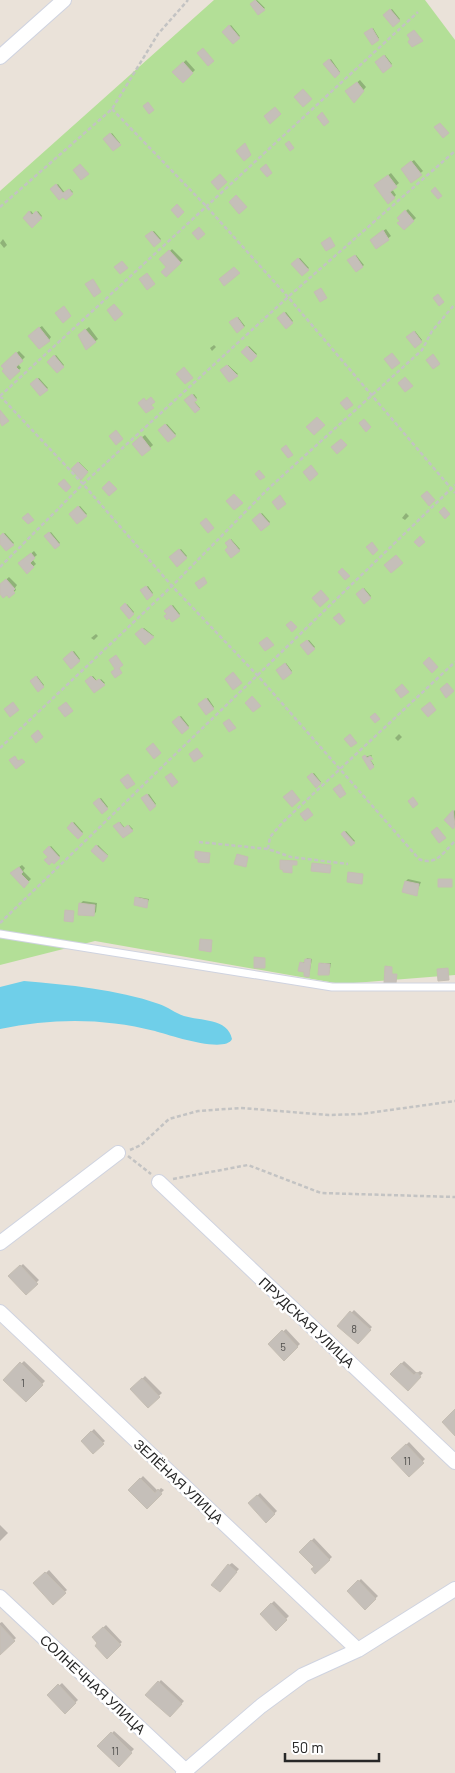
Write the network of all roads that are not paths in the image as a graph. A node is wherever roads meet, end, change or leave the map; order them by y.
1 (64, 0) edge
2 (0, 57) edge
3 (0, 934) edge
4 (455, 987) edge
5 (118, 1153) road end
6 (159, 1182) road end
7 (0, 1243) edge
8 (0, 1312) edge
9 (455, 1462) edge
10 (455, 1589) edge
11 (0, 1597) edge
12 (358, 1650) junction
13 (184, 1772) edge

1 - 2 street
3 - 4 lane
5 - 7 street
6 - 9 street, ПРУДСКАЯ УЛИЦА
8 - 12 street, ЗЕЛЁНАЯ УЛИЦА
10 - 12 street
11 - 13 street, СОЛНЕЧНАЯ УЛИЦА
12 - 13 street

